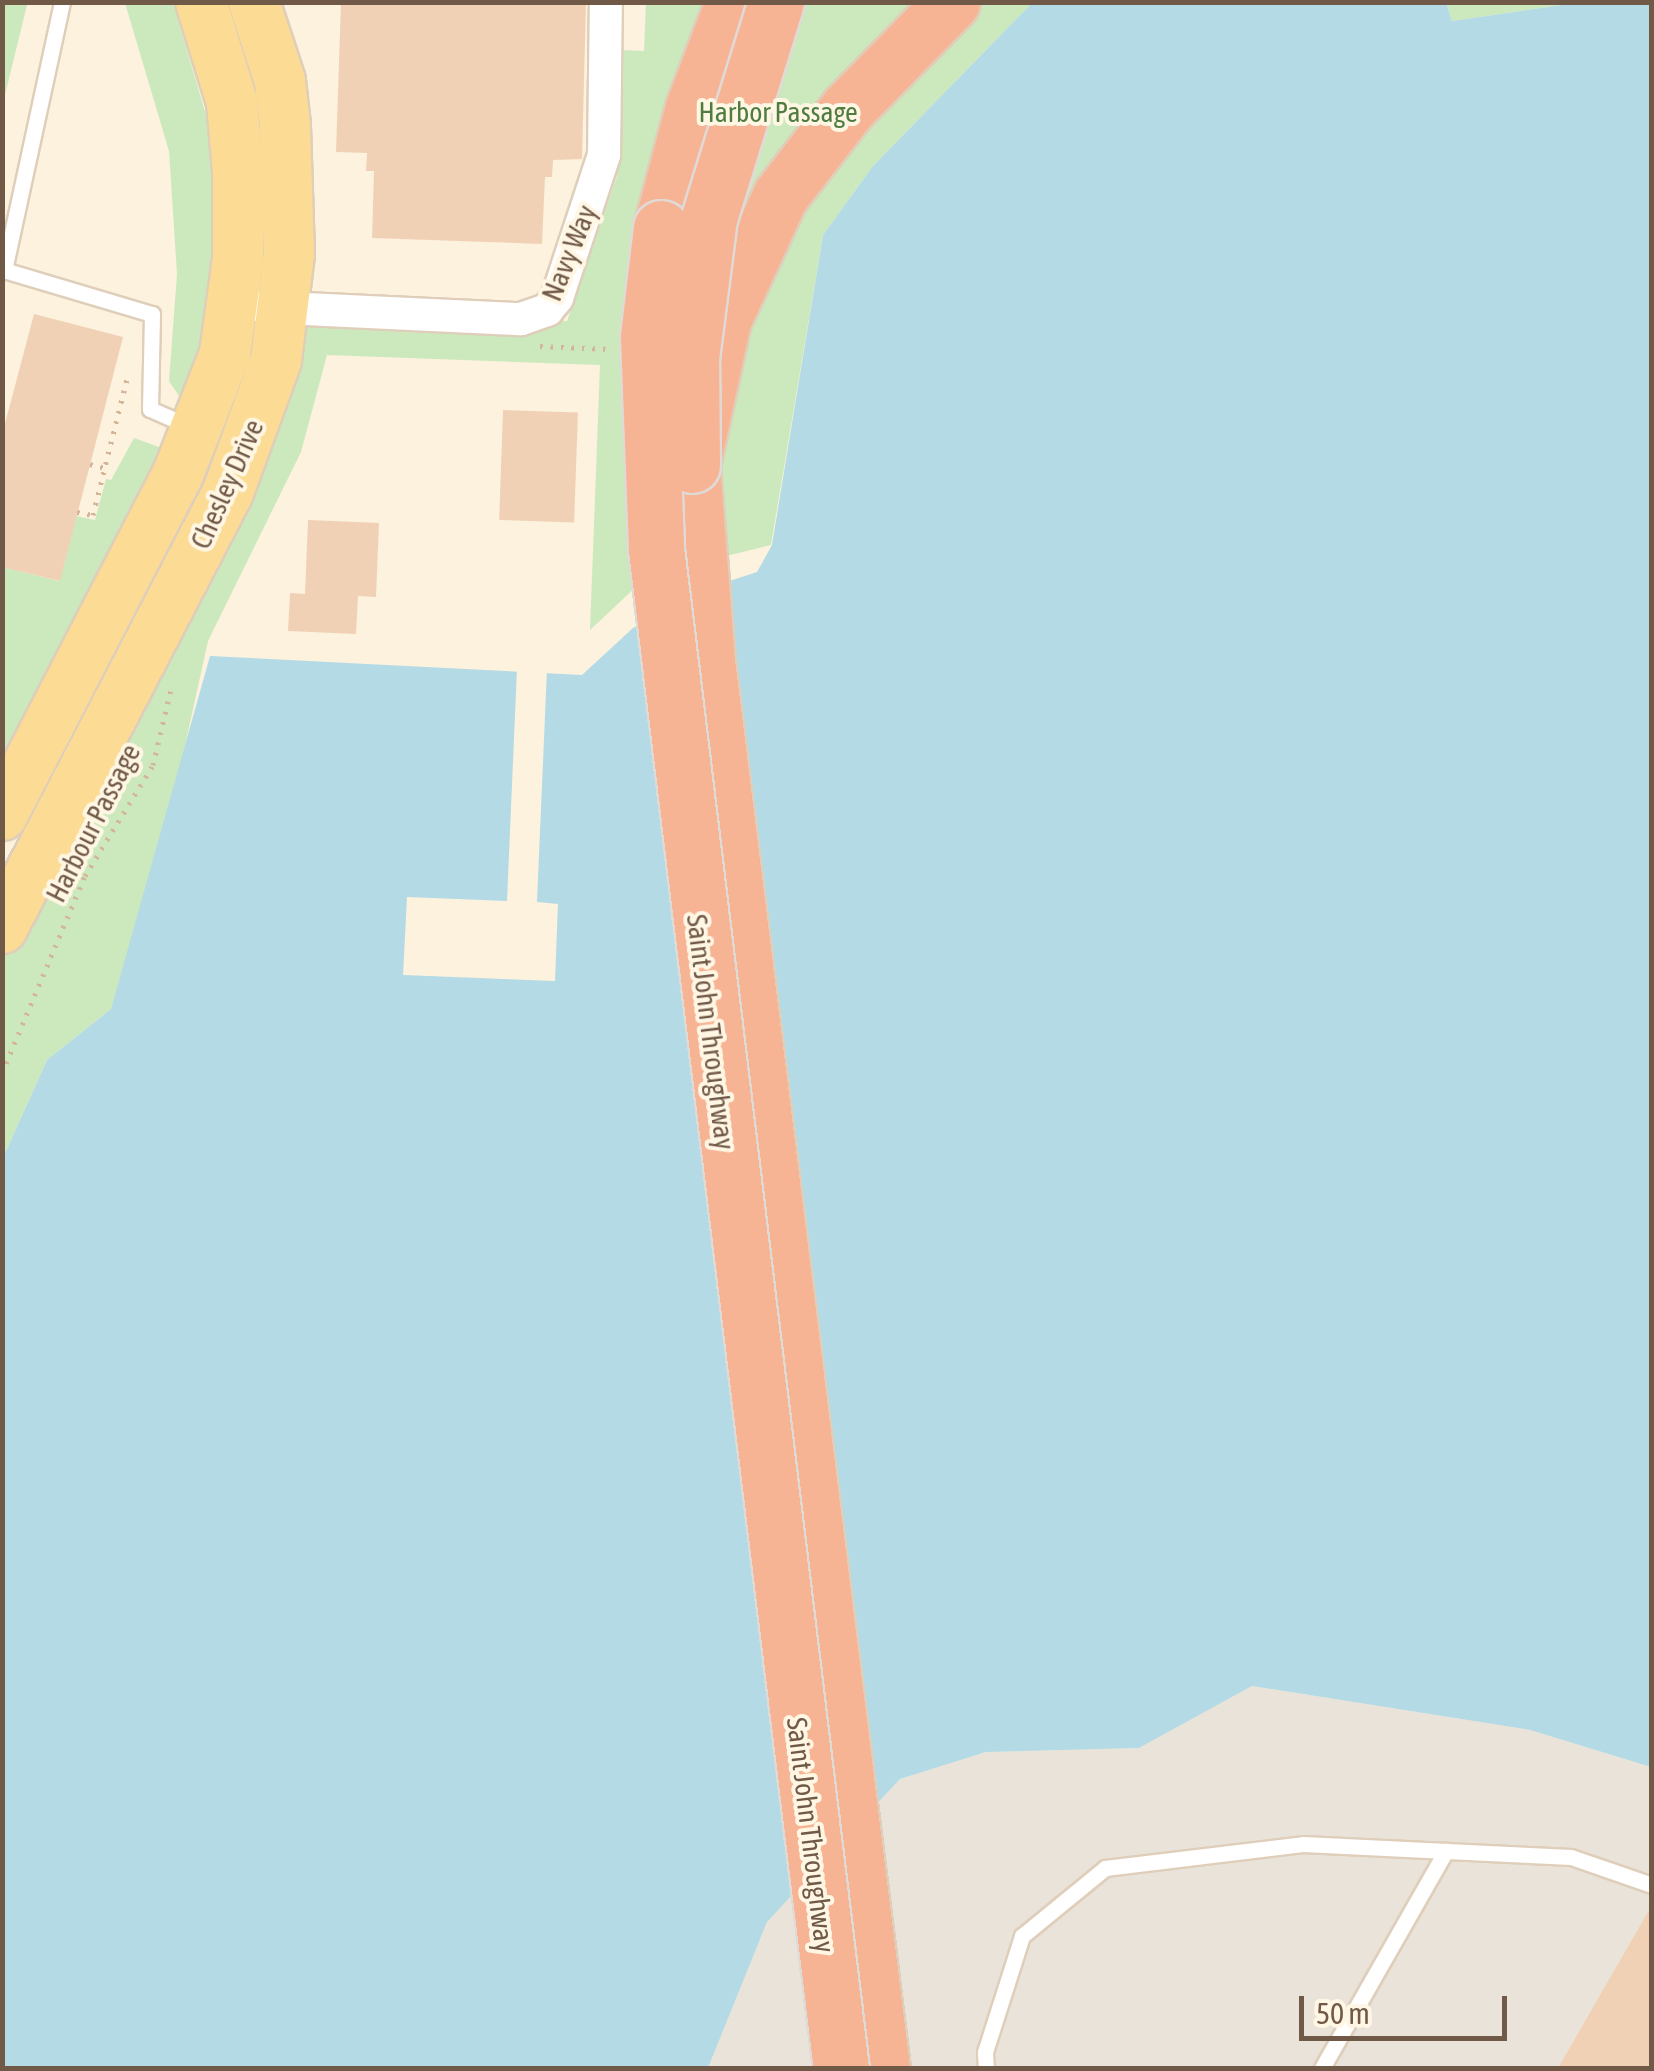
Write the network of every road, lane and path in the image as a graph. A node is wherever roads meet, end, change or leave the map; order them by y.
1 (62, 2) edge
2 (201, 2) edge
3 (254, 2) edge
4 (606, 2) edge
5 (702, 2) edge
6 (732, 2) edge
7 (776, 2) edge
8 (952, 2) edge
9 (661, 228) junction
10 (234, 306) junction
11 (286, 308) junction
12 (145, 310) junction
13 (533, 346) dead end
14 (611, 349) dead end
15 (221, 439) junction
16 (90, 464) dead end
17 (692, 465) junction
18 (105, 468) junction
19 (78, 512) dead end
20 (175, 677) dead end
21 (2, 815) edge
22 (2, 928) edge
23 (2, 1073) edge
24 (1446, 1850) junction
25 (1652, 1885) edge
26 (841, 2068) edge
27 (882, 2068) edge
28 (986, 2068) edge
29 (1322, 2068) edge

1 - 12 lane
2 - 10 main road, Chesley Drive
3 - 11 main road, Chesley Drive
4 - 11 street, Navy Way
5 - 9 highway
6 - 9 highway, Saint John Throughway
7 - 17 highway, Saint John Throughway, bridge
8 - 17 highway, bridge
9 - 26 highway, Saint John Throughway, bridge
10 - 11 street, Navy Way
10 - 15 main road, Chesley Drive
11 - 15 main road, Chesley Drive
12 - 15 lane
12 - 18 path
13 - 14 path
15 - 21 main road, Chesley Drive
15 - 22 main road, Chesley Drive
16 - 18 path
17 - 27 highway, Saint John Throughway
18 - 19 path
20 - 23 path, Harbour Passage
24 - 25 lane
24 - 28 lane
24 - 29 lane

